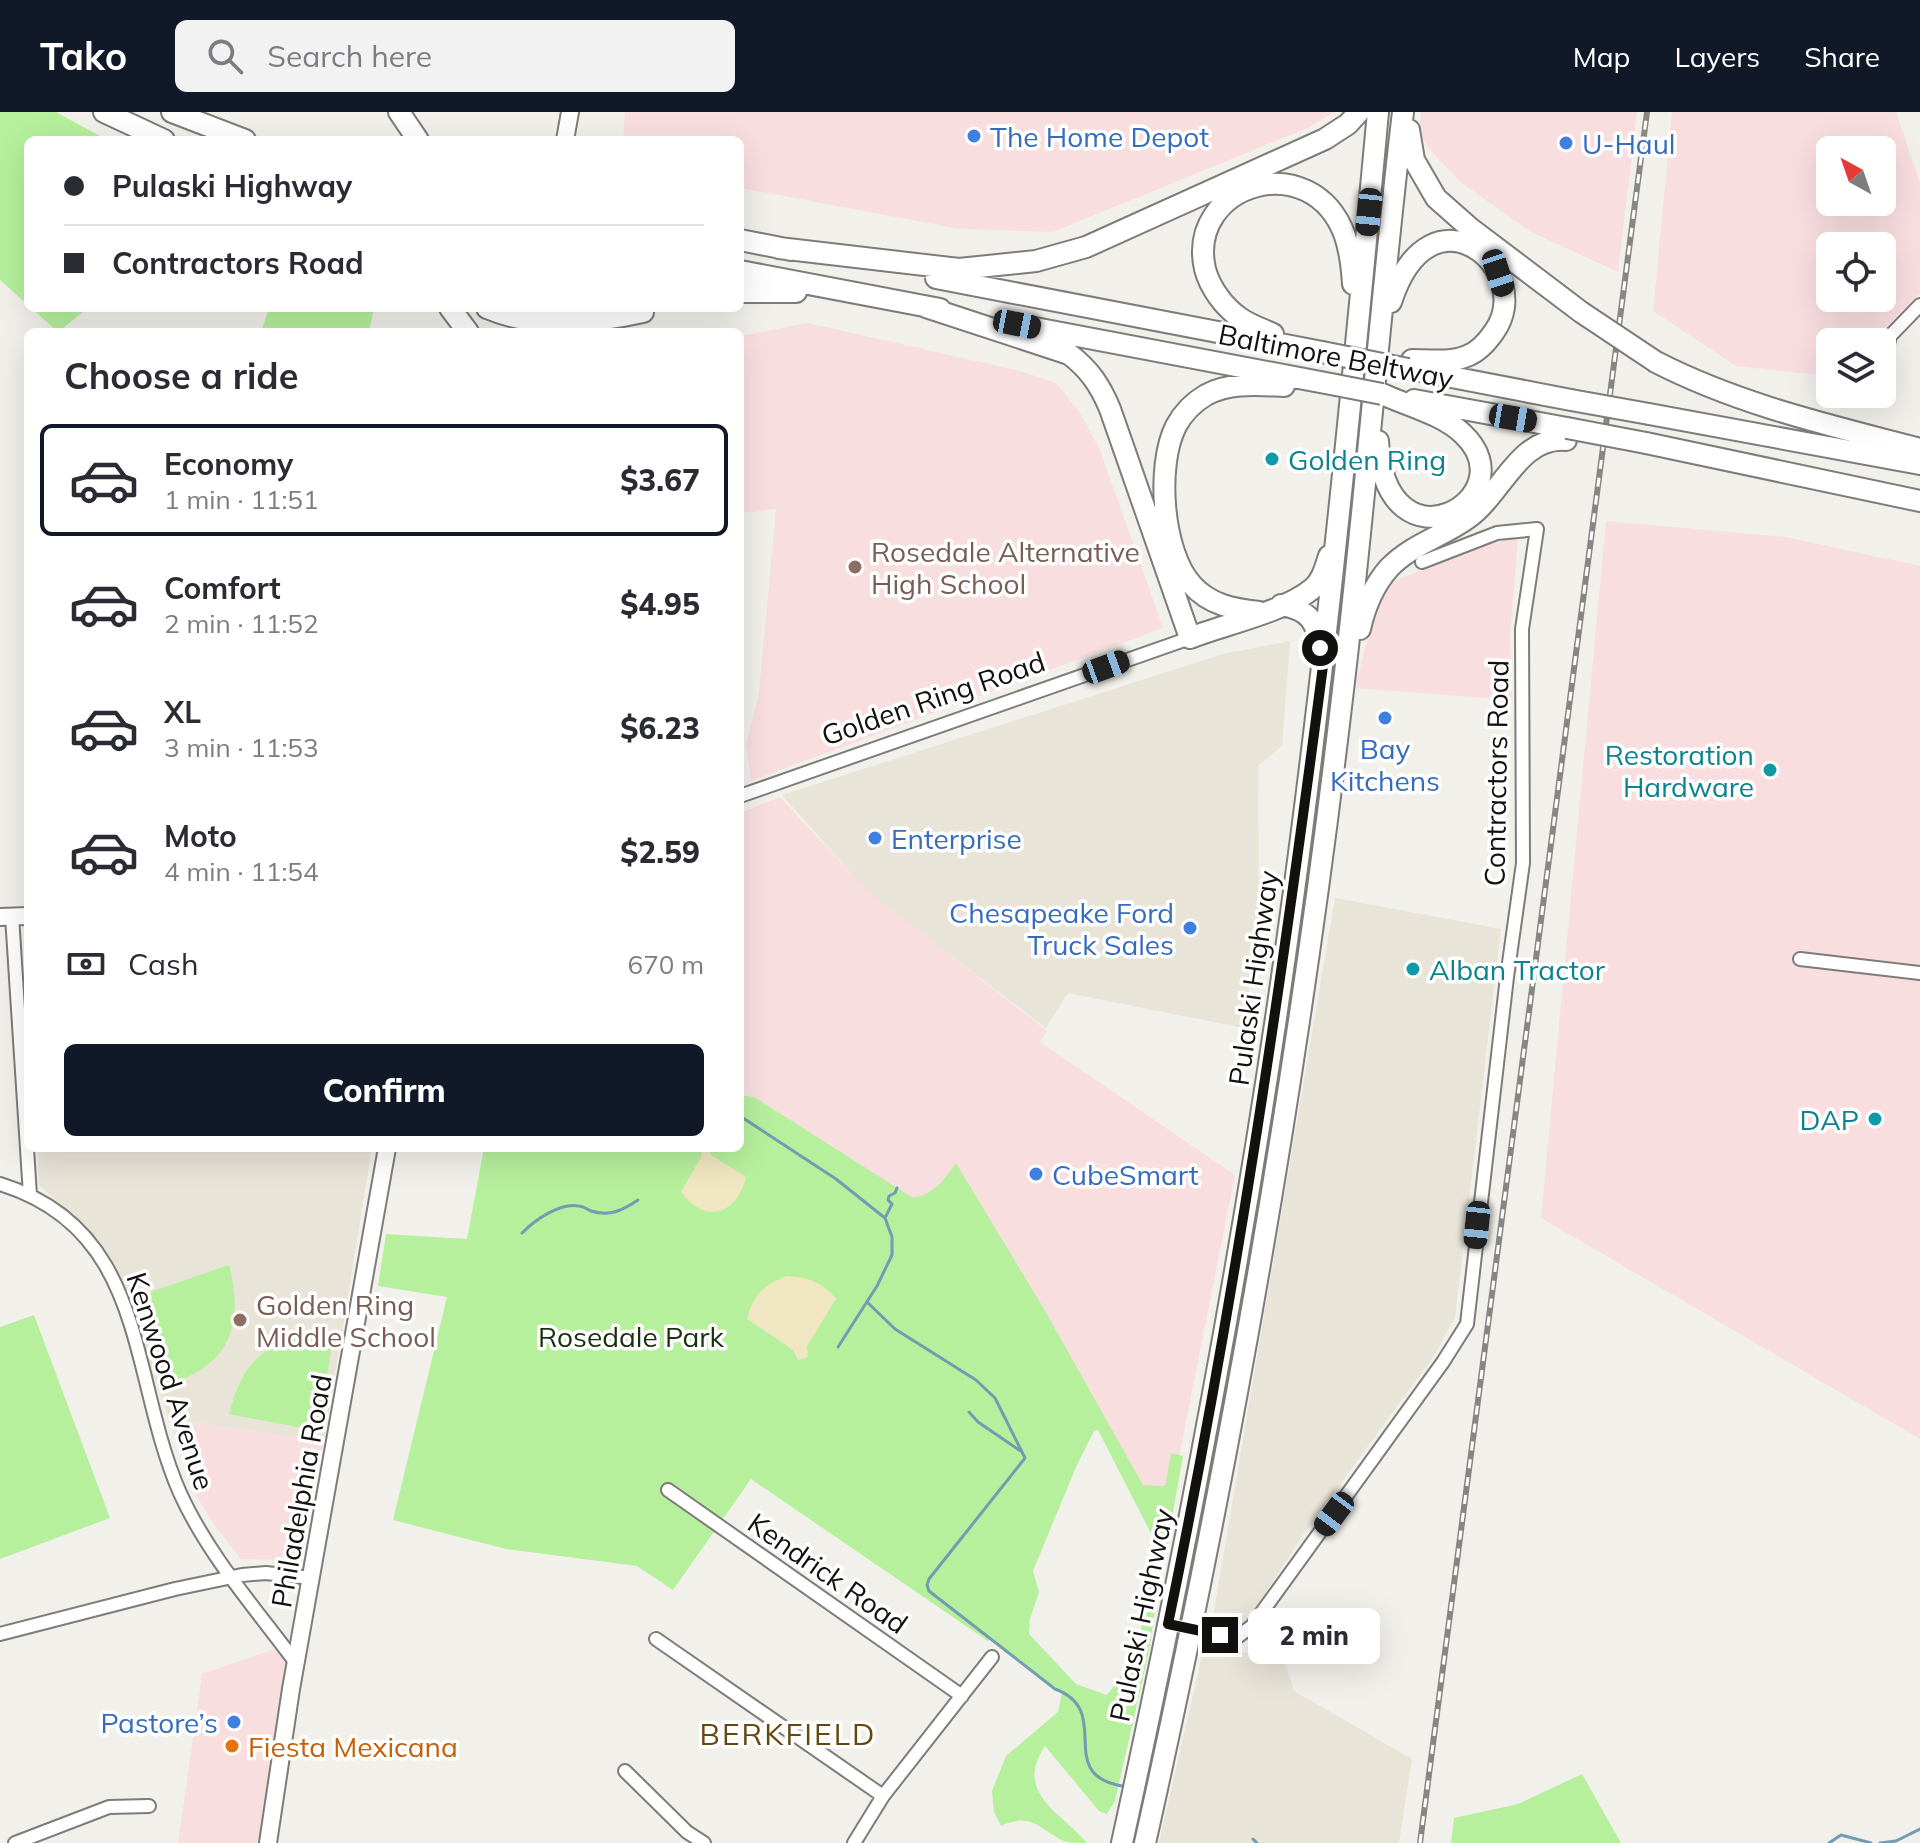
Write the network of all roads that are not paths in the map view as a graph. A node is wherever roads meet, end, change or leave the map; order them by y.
1 (104, 112) edge
2 (172, 112) edge
3 (399, 112) edge
4 (570, 112) edge
5 (1359, 112) edge
6 (1378, 112) edge
7 (1389, 112) edge
8 (1403, 112) edge
9 (1409, 112) edge
10 (155, 136) edge
11 (235, 136) edge
12 (415, 136) edge
13 (566, 136) edge
14 (744, 241) edge
15 (779, 248) junction
16 (1387, 263) junction
17 (744, 272) edge
18 (744, 292) edge
19 (858, 293) junction
20 (1920, 305) edge
21 (926, 307) junction
22 (500, 312) edge
23 (639, 312) edge
24 (645, 312) edge
25 (536, 320) edge
26 (615, 328) edge
27 (1358, 330) junction
28 (1896, 330) edge
29 (1380, 335) junction
30 (1314, 351) junction
31 (1410, 364) junction
32 (1326, 385) junction
33 (1378, 388) junction
34 (1406, 401) junction
35 (1567, 434) junction
36 (1920, 449) edge
37 (1920, 464) edge
38 (1920, 501) edge
39 (1339, 520) junction
40 (1422, 562) dead end
41 (1180, 568) junction
42 (1271, 609) junction
43 (1196, 635) junction
44 (1323, 666) junction
45 (1343, 691) junction
46 (744, 795) edge
47 (13, 916) edge
48 (1800, 959) dead end
49 (1920, 973) edge
50 (24, 1097) edge
51 (27, 1152) edge
52 (386, 1152) edge
53 (0, 1184) edge
54 (30, 1195) junction
55 (668, 1490) dead end
56 (232, 1578) junction
57 (311, 1578) junction
58 (1168, 1624) junction
59 (1189, 1628) junction
60 (0, 1634) edge
61 (656, 1639) dead end
62 (992, 1657) dead end
63 (296, 1663) junction
64 (962, 1696) junction
65 (625, 1771) dead end
66 (883, 1796) junction
67 (149, 1806) dead end
68 (15, 1843) edge
69 (268, 1843) edge
70 (704, 1843) edge
71 (854, 1843) edge
72 (1122, 1843) edge
73 (1145, 1843) edge

1 - 10 highway
2 - 11 highway
3 - 12 highway
4 - 13 main road
5 - 15 highway
6 - 27 highway, Pulaski Highway
7 - 16 highway
8 - 16 highway, Pulaski Highway
9 - 36 highway, bridge
14 - 15 highway, Baltimore Beltway
15 - 30 highway, Baltimore Beltway
16 - 29 highway, Pulaski Highway
17 - 19 highway, Baltimore Beltway
18 - 19 highway
19 - 21 highway, Baltimore Beltway
20 - 28 street
21 - 32 highway, Baltimore Beltway
21 - 43 highway
22 - 25 highway
23 - 25 highway
24 - 26 highway
27 - 30 highway
27 - 39 highway, Pulaski Highway
29 - 31 highway
29 - 33 highway, Pulaski Highway
30 - 31 highway, Baltimore Beltway, bridge
31 - 37 highway, Baltimore Beltway, bridge
32 - 33 highway, Baltimore Beltway, bridge
32 - 41 highway
33 - 34 highway, Baltimore Beltway
33 - 34 highway
33 - 45 highway, Pulaski Highway
34 - 35 highway, Baltimore Beltway
35 - 38 highway, Baltimore Beltway, bridge
35 - 45 highway
39 - 42 highway, Golden Ring Road
39 - 44 highway, Pulaski Highway
40 - 59 street, Contractors Road
41 - 42 highway
41 - 43 highway
42 - 43 highway, Golden Ring Road
42 - 44 highway
43 - 46 street, Golden Ring Road
44 - 58 highway, Pulaski Highway
45 - 59 highway, Pulaski Highway
47 - 50 street
48 - 49 street
51 - 54 street
52 - 57 main road, Philadelphia Road
53 - 54 street, Kenwood Avenue
54 - 56 street, Kenwood Avenue
55 - 64 street, Kendrick Road
56 - 57 street
56 - 60 street
56 - 63 street, Kenwood Avenue
57 - 63 main road, Philadelphia Road
58 - 59 street, Contractors Road
58 - 72 highway, Pulaski Highway
59 - 73 highway, Pulaski Highway
61 - 66 street
62 - 64 street
63 - 69 main road, Philadelphia Road
64 - 66 street
65 - 70 street
66 - 71 street
67 - 68 street

